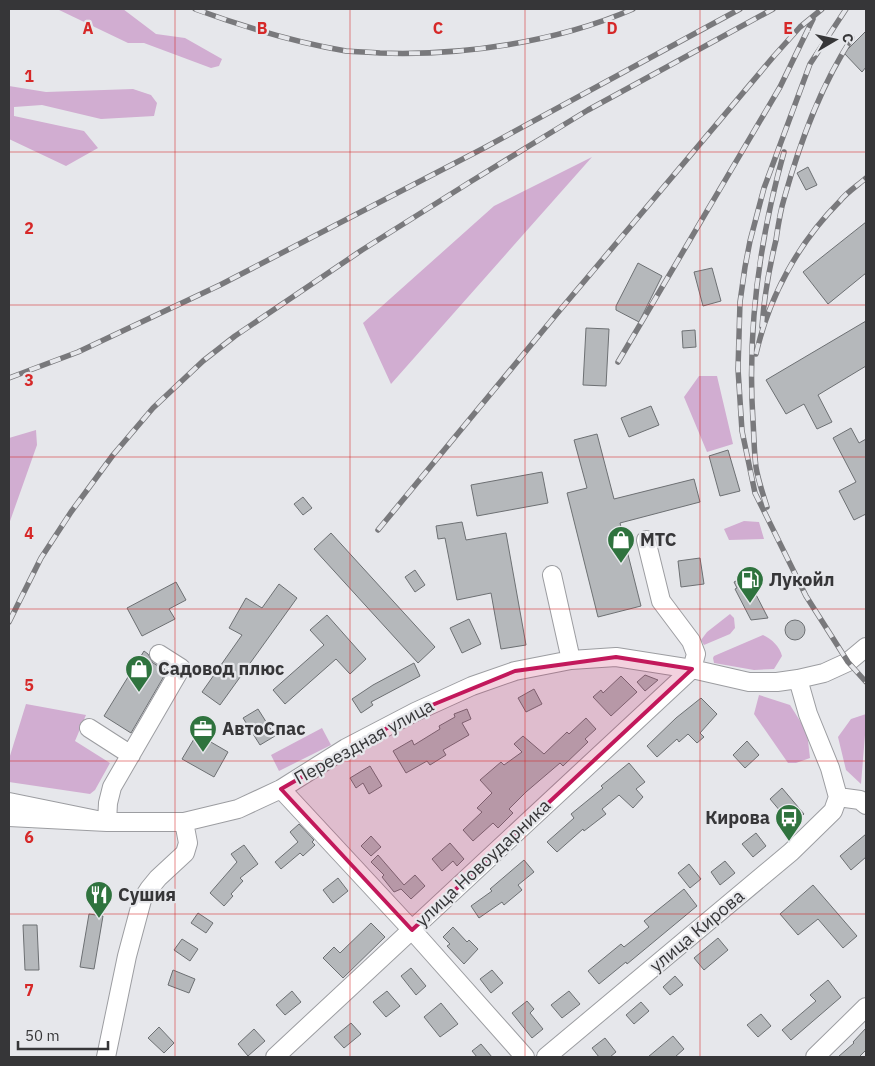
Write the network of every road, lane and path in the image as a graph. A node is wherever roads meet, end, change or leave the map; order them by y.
1 (646, 540) dead end
2 (552, 575) dead end
3 (866, 647) edge
4 (159, 654) dead end
5 (571, 660) junction
6 (692, 669) junction
7 (798, 679) junction
8 (89, 728) dead end
9 (131, 755) junction
10 (281, 789) junction
11 (838, 797) junction
12 (864, 800) edge
13 (9, 802) edge
14 (9, 818) edge
15 (107, 822) junction
16 (184, 822) junction
17 (412, 930) junction
18 (866, 1007) edge
19 (106, 1057) edge
20 (275, 1057) edge
21 (525, 1057) edge
22 (546, 1057) edge
23 (814, 1057) edge

1 - 6 street
2 - 5 street
3 - 7 street, Переездная улица
4 - 9 street
5 - 6 street, Переездная улица
5 - 10 street, Переездная улица
6 - 7 street, Переездная улица
6 - 17 street, улица Новоударника
7 - 11 street
8 - 9 street
9 - 15 street
10 - 16 street, Переездная улица
10 - 17 street
11 - 12 street
11 - 22 street, улица Кирова
13 - 15 street
14 - 15 street
15 - 16 street, Переездная улица
16 - 19 street
17 - 20 street, улица Новоударника
17 - 21 street
18 - 23 street

